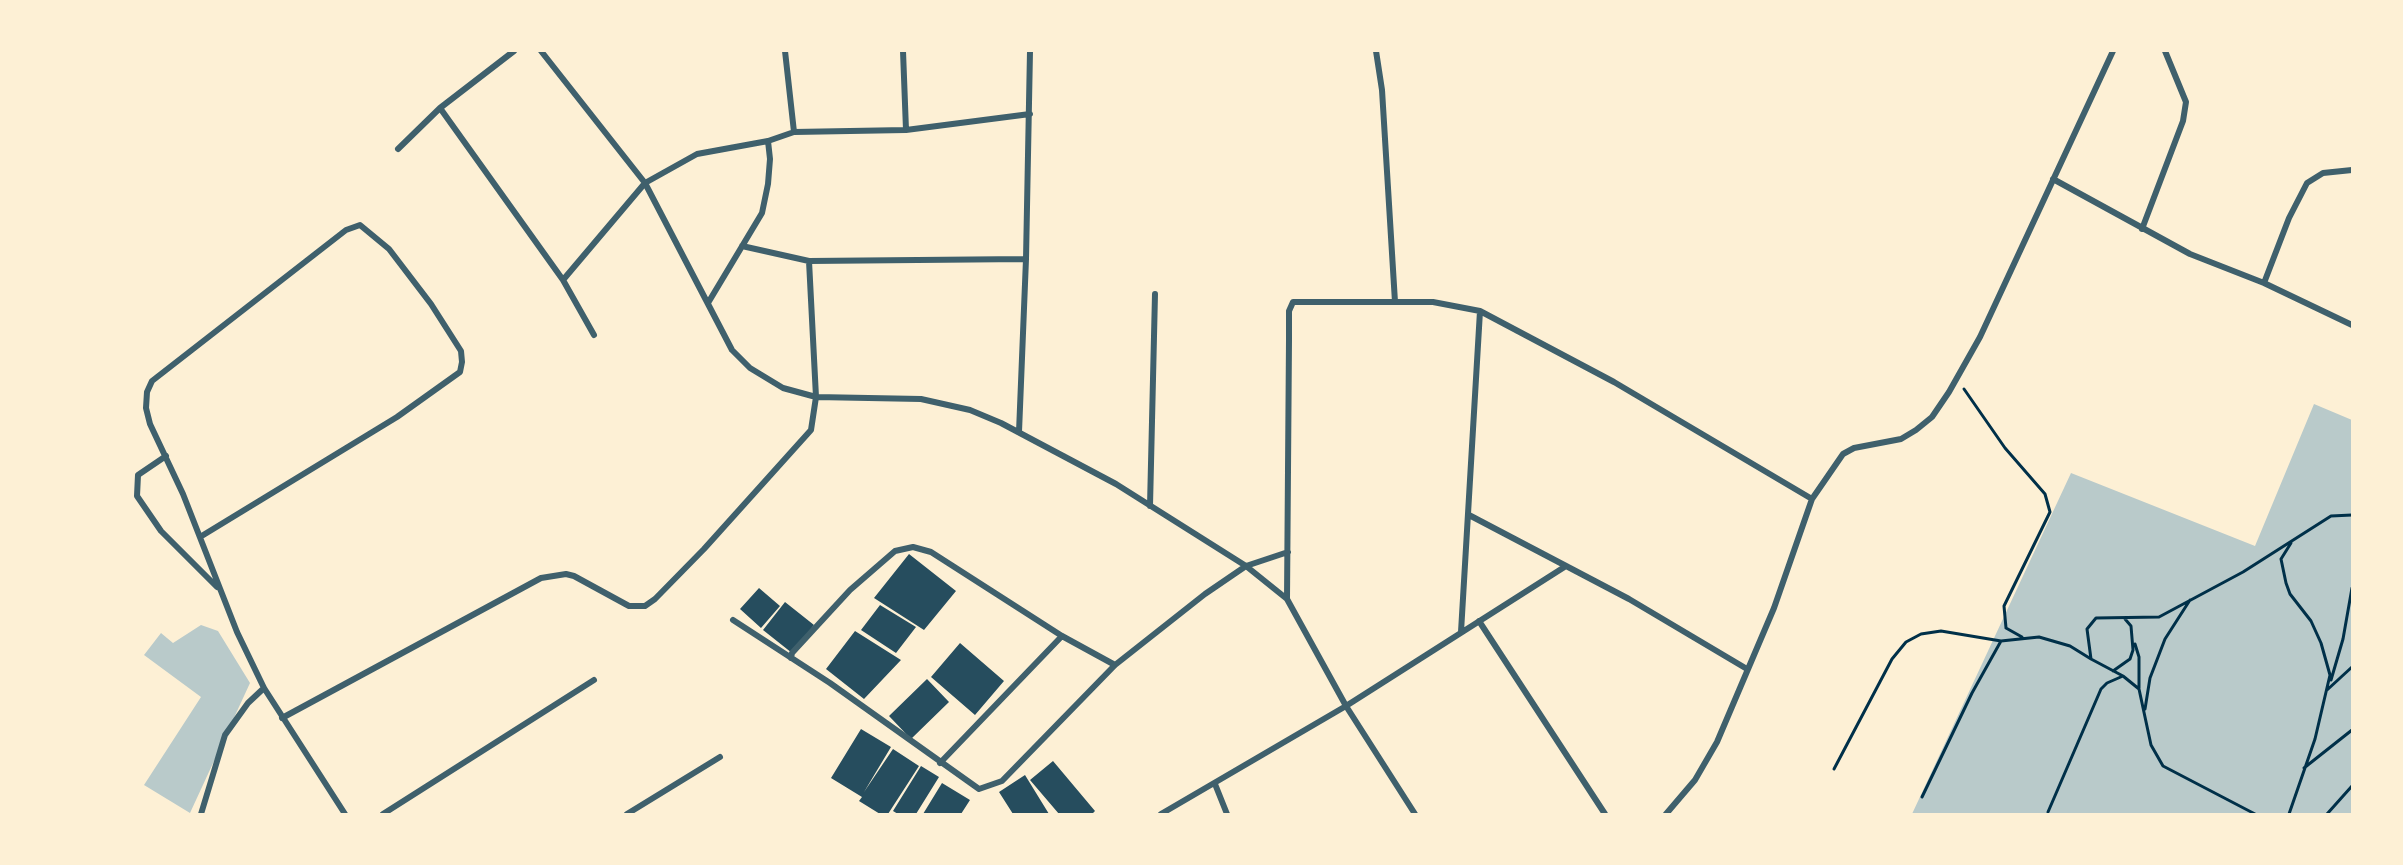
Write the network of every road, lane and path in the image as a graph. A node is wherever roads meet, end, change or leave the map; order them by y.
1 (514, 51) edge
2 (541, 51) edge
3 (785, 51) edge
4 (903, 51) edge
5 (1030, 51) edge
6 (1376, 51) edge
7 (2113, 51) edge
8 (2165, 51) edge
9 (440, 108) junction
10 (1030, 114) junction
11 (906, 130) junction
12 (794, 132) junction
13 (768, 141) junction
14 (398, 149) dead end
15 (2352, 170) edge
16 (2053, 179) junction
17 (645, 183) junction
18 (2142, 229) junction
19 (742, 246) junction
20 (1026, 259) junction
21 (809, 261) junction
22 (563, 280) junction
23 (2264, 283) junction
24 (1155, 294) dead end
25 (1395, 302) junction
26 (708, 303) junction
27 (1480, 311) junction
28 (2352, 325) edge
29 (594, 335) dead end
30 (1957, 378) junction
31 (816, 397) junction
32 (1018, 432) junction
33 (166, 456) junction
34 (1812, 499) junction
35 (1150, 506) junction
36 (1469, 515) junction
37 (2352, 515) edge
38 (200, 537) junction
39 (2292, 542) junction
40 (1288, 552) junction
41 (1246, 566) junction
42 (1566, 566) junction
43 (2352, 588) edge
44 (219, 589) junction
45 (1287, 598) junction
46 (2190, 599) junction
47 (2123, 618) junction
48 (733, 620) dead end
49 (1479, 621) junction
50 (1461, 632) junction
51 (1062, 636) junction
52 (2022, 637) junction
53 (2134, 639) junction
54 (2001, 642) junction
55 (791, 657) junction
56 (2091, 659) junction
57 (1115, 665) junction
58 (2352, 667) edge
59 (1747, 669) junction
60 (2113, 671) junction
61 (2123, 676) junction
62 (594, 680) dead end
63 (264, 688) junction
64 (2139, 689) junction
65 (2327, 690) junction
66 (1346, 706) junction
67 (2144, 713) junction
68 (282, 718) junction
69 (2352, 730) edge
70 (720, 757) dead end
71 (940, 764) junction
72 (1834, 769) dead end
73 (2303, 770) junction
74 (1215, 784) junction
75 (2352, 786) edge
76 (1922, 797) dead end
77 (2048, 812) dead end
78 (201, 814) edge
79 (345, 814) edge
80 (383, 814) edge
81 (627, 814) edge
82 (1161, 814) edge
83 (1227, 814) edge
84 (1415, 814) edge
85 (1605, 814) edge
86 (1666, 814) edge
87 (2255, 814) edge
88 (2289, 814) edge
89 (2327, 814) edge

1 - 9 street
2 - 17 street
3 - 12 street
4 - 11 street
5 - 10 street
6 - 25 street
7 - 16 street
8 - 18 street
9 - 14 street
9 - 22 street
10 - 11 street
10 - 20 street
11 - 12 street
12 - 13 street
13 - 17 street
13 - 19 street
15 - 23 street
16 - 18 street
16 - 30 street
17 - 22 street
17 - 26 street
18 - 23 street
19 - 21 street
19 - 26 street
20 - 21 street
20 - 32 street
21 - 31 street
22 - 29 street
23 - 28 street
24 - 35 street
25 - 27 street
25 - 40 street
26 - 31 street
27 - 34 street
27 - 36 street
30 - 34 street
30 - 52 path
31 - 32 street
31 - 68 street
32 - 35 street
33 - 38 street
33 - 38 street
33 - 44 street
34 - 59 street
35 - 41 street
36 - 42 street
36 - 50 street
37 - 39 path
38 - 44 street
39 - 46 path
39 - 65 path
40 - 41 street
40 - 45 street
41 - 45 street
41 - 57 street
42 - 49 street
42 - 59 street
43 - 65 path
44 - 63 street
45 - 66 street
46 - 47 path
46 - 67 path
47 - 53 path
47 - 56 path
48 - 55 street
49 - 50 street
49 - 85 street
50 - 66 street
51 - 55 street
51 - 57 street
51 - 71 street
52 - 54 path
52 - 56 path
53 - 60 path
53 - 64 path
54 - 72 path
54 - 76 path
55 - 71 street
56 - 60 path
57 - 71 street
58 - 65 path
59 - 86 street
60 - 61 path
61 - 64 path
61 - 77 path
62 - 80 street
63 - 68 street
63 - 78 street
64 - 67 path
65 - 73 path
66 - 74 street
66 - 84 street
67 - 87 path
68 - 79 street
69 - 73 path
70 - 81 street
73 - 88 path
74 - 82 street
74 - 83 street
75 - 89 path

